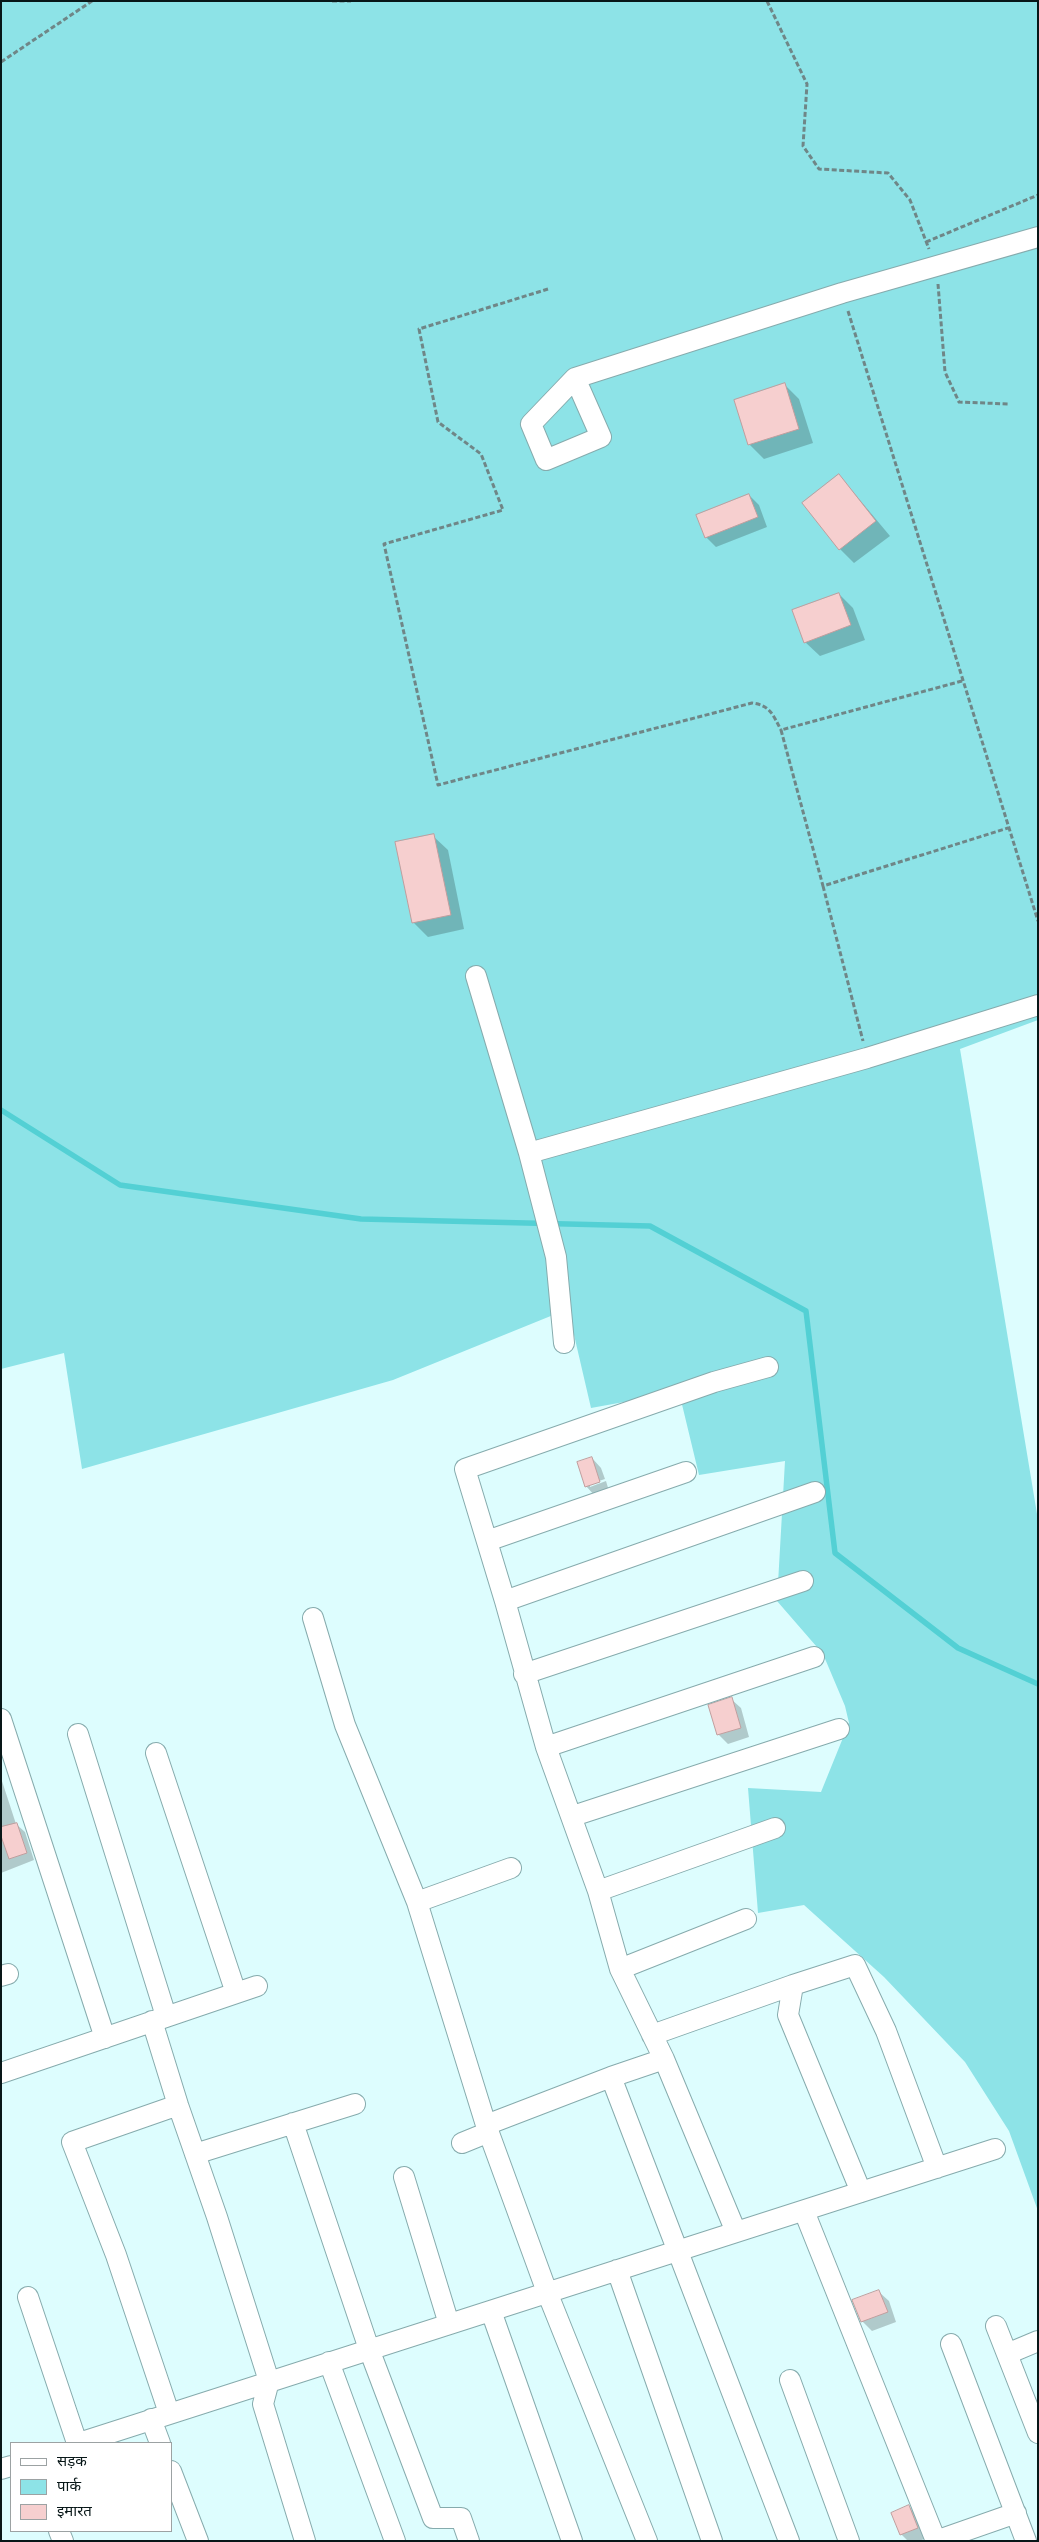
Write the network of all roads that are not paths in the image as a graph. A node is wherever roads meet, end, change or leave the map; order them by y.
1 (1038, 237) edge
2 (575, 378) dead end
3 (476, 976) dead end
4 (1038, 1005) edge
5 (529, 1153) junction
6 (564, 1343) dead end
7 (768, 1367) dead end
8 (686, 1472) dead end
9 (815, 1492) dead end
10 (487, 1541) junction
11 (803, 1581) dead end
12 (506, 1601) junction
13 (312, 1618) dead end
14 (814, 1657) dead end
15 (524, 1674) junction
16 (1, 1719) edge
17 (839, 1729) dead end
18 (78, 1734) dead end
19 (546, 1747) junction
20 (156, 1753) dead end
21 (573, 1816) junction
22 (775, 1828) dead end
23 (512, 1868) dead end
24 (598, 1891) junction
25 (418, 1902) junction
26 (746, 1919) dead end
27 (620, 1969) junction
28 (793, 1985) junction
29 (258, 1986) dead end
30 (236, 1994) junction
31 (159, 2019) junction
32 (652, 2035) junction
33 (105, 2038) junction
34 (664, 2059) junction
35 (1, 2073) edge
36 (611, 2077) junction
37 (355, 2104) dead end
38 (178, 2105) junction
39 (294, 2123) junction
40 (488, 2129) junction
41 (462, 2143) dead end
42 (995, 2149) dead end
43 (195, 2154) junction
44 (937, 2168) junction
45 (404, 2178) dead end
46 (861, 2192) junction
47 (804, 2210) junction
48 (736, 2232) junction
49 (679, 2251) junction
50 (617, 2270) junction
51 (547, 2292) junction
52 (28, 2297) dead end
53 (491, 2311) junction
54 (449, 2324) junction
55 (996, 2326) dead end
56 (1038, 2341) edge
57 (951, 2344) dead end
58 (369, 2349) junction
59 (1007, 2354) junction
60 (329, 2362) junction
61 (790, 2380) dead end
62 (269, 2381) junction
63 (160, 2416) junction
64 (1038, 2432) edge
65 (78, 2442) edge
66 (81, 2442) edge
67 (160, 2442) edge
68 (172, 2474) edge
69 (1016, 2513) junction
70 (1029, 2534) edge
71 (198, 2541) edge
72 (305, 2541) edge
73 (395, 2541) edge
74 (469, 2541) edge
75 (572, 2541) edge
76 (647, 2541) edge
77 (712, 2541) edge
78 (789, 2541) edge
79 (848, 2541) edge
80 (936, 2541) edge

1 - 2 street
3 - 5 street
4 - 5 street
5 - 6 street
7 - 10 street
8 - 10 street
9 - 12 street
10 - 12 street
11 - 15 street
12 - 15 street
13 - 25 street
14 - 19 street
15 - 19 street
16 - 33 street
17 - 21 street
18 - 31 street
19 - 21 street
20 - 30 street
21 - 24 street
22 - 24 street
23 - 25 street
24 - 27 street
25 - 40 street
26 - 27 street
27 - 32 street
28 - 32 street
28 - 44 street
28 - 46 street
29 - 30 street
30 - 31 street
31 - 33 street
31 - 38 street
32 - 34 street
33 - 35 street
34 - 36 street
34 - 48 street
36 - 40 street
36 - 49 street
37 - 39 street
38 - 43 street
38 - 63 street
39 - 43 street
39 - 58 street
40 - 41 street
40 - 51 street
42 - 44 street
43 - 62 street
44 - 46 street
45 - 54 street
46 - 47 street
47 - 48 street
47 - 80 street
48 - 49 street
49 - 50 street
49 - 78 street
50 - 51 street
50 - 77 street
51 - 53 street
51 - 76 street
52 - 65 street
53 - 54 street
53 - 75 street
54 - 58 street
55 - 59 street
56 - 59 street
57 - 69 street
58 - 60 street
58 - 74 street
59 - 64 street
60 - 62 street
60 - 73 street
61 - 79 street
62 - 63 street
62 - 72 street
63 - 66 street
63 - 67 street
68 - 71 street
69 - 70 street
69 - 80 street

